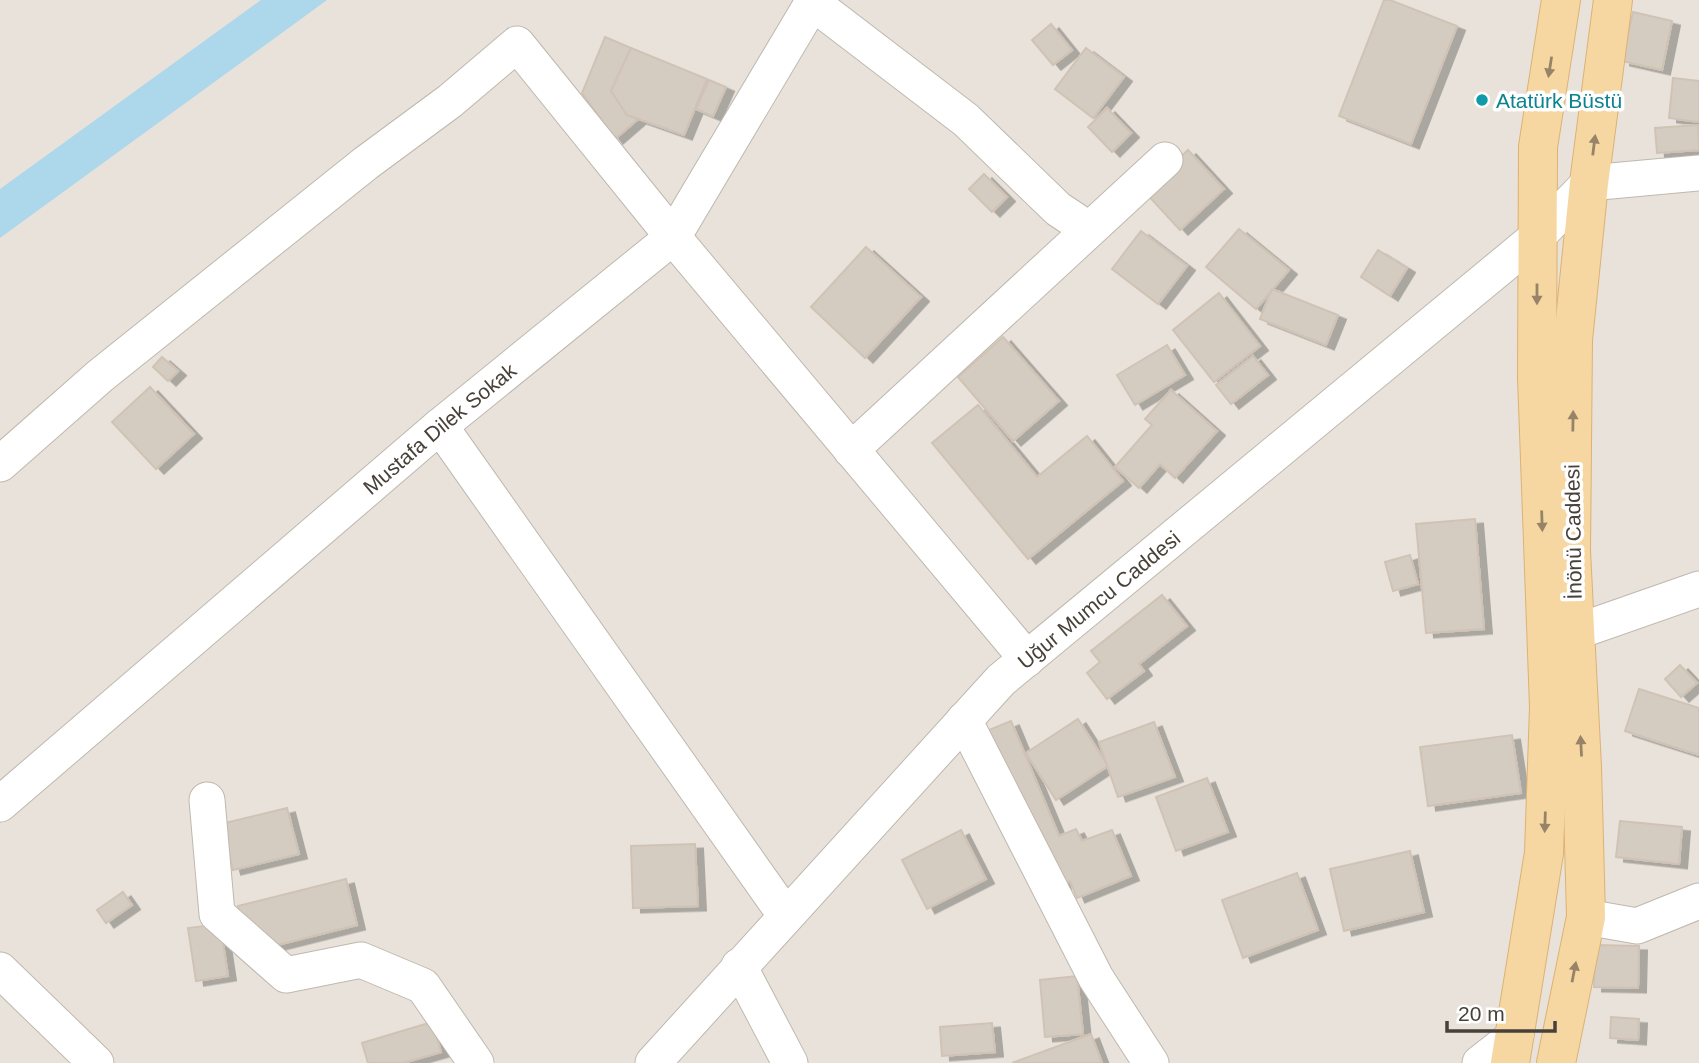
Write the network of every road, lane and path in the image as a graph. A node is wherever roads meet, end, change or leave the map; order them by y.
1 (1561, 0) edge
2 (1613, 0) edge
3 (813, 1) edge
4 (1165, 160) dead end
5 (1699, 173) edge
6 (1589, 183) junction
7 (1088, 229) junction
8 (673, 237) junction
9 (1538, 237) junction
10 (440, 426) junction
11 (851, 450) junction
12 (0, 464) edge
13 (1699, 589) edge
14 (1576, 632) junction
15 (1027, 659) junction
16 (964, 720) junction
17 (207, 800) dead end
18 (0, 804) edge
19 (1699, 901) edge
20 (786, 916) junction
21 (1586, 917) junction
22 (739, 966) junction
23 (0, 970) edge
24 (1513, 1049) edge
25 (96, 1063) edge
26 (476, 1063) edge
27 (653, 1063) edge
28 (790, 1063) edge
29 (1151, 1063) edge
30 (1479, 1063) edge
31 (1556, 1063) edge

1 -> 9 main road, İnönü Caddesi
6 -> 2 main road, İnönü Caddesi
3 - 7 street
3 - 8 street, Mustafa Dilek Sokak
4 - 7 street
5 - 6 street
6 - 9 street, Uğur Mumcu Caddesi
14 -> 6 main road, İnönü Caddesi
7 - 11 street
8 - 10 street, Mustafa Dilek Sokak
8 - 11 street
8 - 12 street
9 - 15 street, Uğur Mumcu Caddesi
9 -> 24 main road, İnönü Caddesi
10 - 18 street, Mustafa Dilek Sokak
10 - 20 street
11 - 15 street
13 - 14 street
21 -> 14 main road, İnönü Caddesi
15 - 16 street, Uğur Mumcu Caddesi
16 - 20 street, Uğur Mumcu Caddesi
16 - 29 street
17 - 26 street
19 - 21 street
20 - 22 street, Uğur Mumcu Caddesi
31 -> 21 main road, İnönü Caddesi
22 - 27 street, Uğur Mumcu Caddesi
22 - 28 street
23 - 25 street
24 - 30 street

